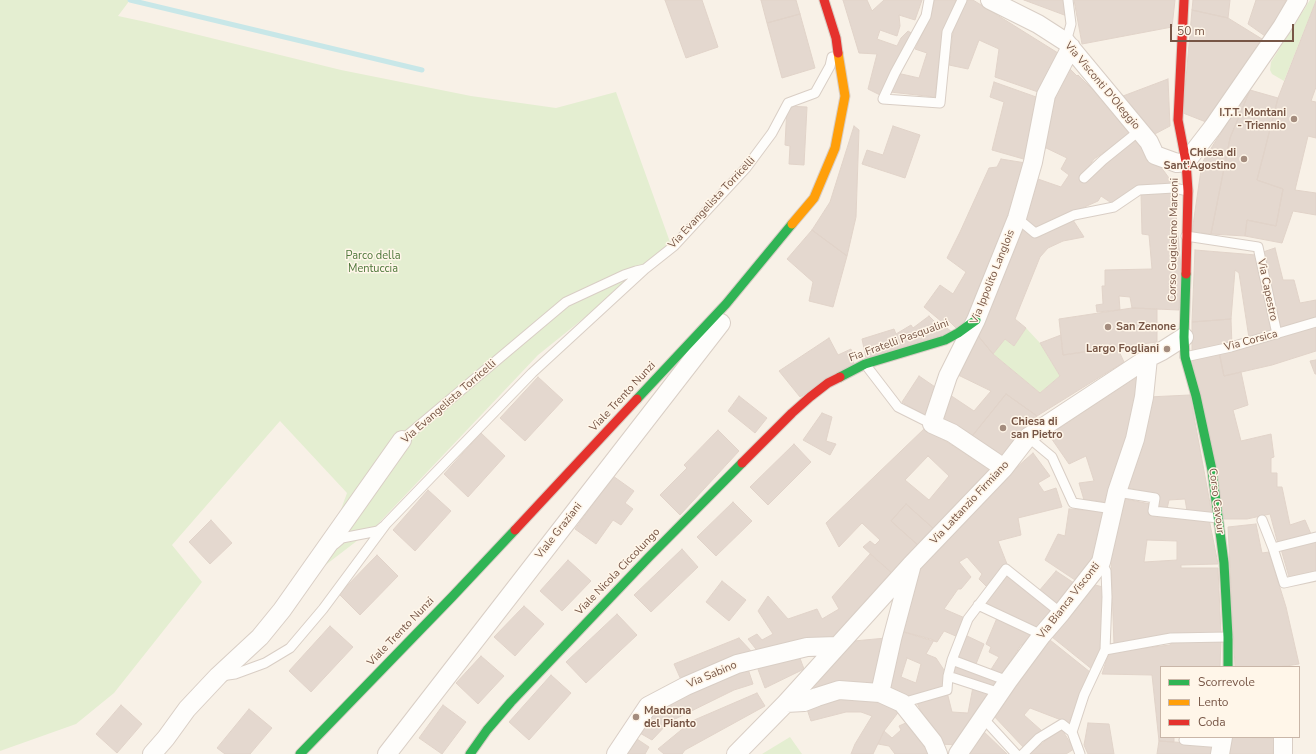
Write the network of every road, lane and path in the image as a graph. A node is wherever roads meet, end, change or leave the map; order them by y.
1 (824, 0) edge
2 (929, 0) edge
3 (962, 0) edge
4 (990, 0) edge
5 (1068, 0) edge
6 (1184, 0) edge
7 (1298, 0) edge
8 (836, 38) junction
9 (1069, 44) junction
10 (1139, 130) junction
11 (1186, 162) junction
12 (1084, 178) dead end
13 (1188, 191) junction
14 (1016, 218) junction
15 (1186, 236) junction
16 (645, 269) junction
17 (726, 304) junction
18 (976, 320) junction
19 (1316, 322) edge
20 (1277, 334) junction
21 (1184, 337) junction
22 (1184, 357) junction
23 (1148, 358) junction
24 (865, 364) junction
25 (792, 413) joint
26 (932, 424) junction
27 (1028, 437) junction
28 (402, 440) joint
29 (1004, 468) junction
30 (1115, 500) junction
31 (1218, 518) junction
32 (1262, 520) dead end
33 (386, 524) junction
34 (1316, 537) edge
35 (1273, 548) junction
36 (1101, 562) junction
37 (911, 565) junction
38 (310, 571) junction
39 (1316, 576) edge
40 (978, 605) junction
41 (1061, 613) junction
42 (1042, 635) junction
43 (1228, 637) junction
44 (837, 646) junction
45 (1105, 650) junction
46 (952, 660) junction
47 (1228, 666) edge
48 (218, 676) junction
49 (948, 676) junction
50 (1004, 687) junction
51 (880, 693) junction
52 (786, 703) junction
53 (902, 704) junction
54 (983, 718) junction
55 (1072, 732) junction
56 (1283, 738) edge
57 (1184, 740) dead end
58 (1222, 745) edge
59 (152, 754) edge
60 (300, 754) edge
61 (386, 754) edge
62 (470, 754) edge
63 (616, 754) edge
64 (736, 754) edge
65 (938, 754) edge
66 (958, 754) edge
67 (1016, 754) edge
68 (1023, 754) edge
69 (1080, 754) edge
70 (1283, 754) edge

1 - 8 street, Viale Trento Nunzi
2 - 3 lane
4 - 9 street, Via Visconti D'Oleggio
5 - 9 lane
6 - 11 street, Corso Guglielmo Marconi
7 - 11 street
8 - 16 lane, Via Evangelista Torricelli
8 - 17 street, Viale Trento Nunzi
9 - 10 street, Via Visconti D'Oleggio
9 - 14 street, Via Ippolito Langlois
10 - 11 street, Via Visconti D'Oleggio
10 - 12 lane
11 - 13 street, Corso Guglielmo Marconi
13 - 14 lane
13 - 15 street, Corso Guglielmo Marconi
14 - 18 street, Via Ippolito Langlois
15 - 20 lane, Via Capestro
15 - 21 street, Corso Guglielmo Marconi
16 - 28 lane, Via Evangelista Torricelli
16 - 33 lane, Via Evangelista Torricelli
17 - 60 street, Viale Trento Nunzi
17 - 61 street, Viale Graziani
18 - 24 street, Fia Fratelli Pasqualini
18 - 26 street, Via Ippolito Langlois
19 - 20 lane, Via Corsica
20 - 22 lane, Via Corsica
21 - 22 street, Corso Cavour
21 - 23 street, Via Lattanzio Firmiano
22 - 31 street, Corso Cavour
23 - 27 street, Via Lattanzio Firmiano
23 - 30 street, Via Bianca Visconti
24 - 25 street, Fia Fratelli Pasqualini
24 - 26 lane
25 - 62 street, Viale Nicola Ciccolungo
26 - 29 street
27 - 29 street, Via Lattanzio Firmiano
27 - 30 lane
28 - 38 street, Via Evangelista Torricelli
29 - 37 street, Via Lattanzio Firmiano
30 - 31 lane
30 - 36 street, Via Bianca Visconti
31 - 43 street, Corso Cavour
32 - 35 lane
33 - 38 lane
33 - 48 lane, Via Evangelista Torricelli
34 - 35 lane
35 - 39 lane
36 - 41 street, Via Bianca Visconti
36 - 45 lane
37 - 44 street, Via Lattanzio Firmiano
37 - 51 street
38 - 48 street, Via Evangelista Torricelli
40 - 41 lane
40 - 42 lane
40 - 46 lane
41 - 42 street, Via Bianca Visconti
42 - 50 street, Via Bianca Visconti
43 - 45 lane
43 - 47 street, Corso Cavour
44 - 52 street, Via Lattanzio Firmiano
44 - 63 street, Via Sabino
45 - 55 lane
46 - 49 lane
46 - 50 lane
48 - 59 street, Via Evangelista Torricelli
49 - 50 lane
49 - 53 lane
50 - 54 street, Via Bianca Visconti
51 - 52 street
51 - 53 street
52 - 64 street, Via Lattanzio Firmiano
53 - 65 street
54 - 66 street, Via Bianca Visconti
54 - 67 lane
55 - 68 lane
55 - 69 lane
56 - 70 street
57 - 58 lane

